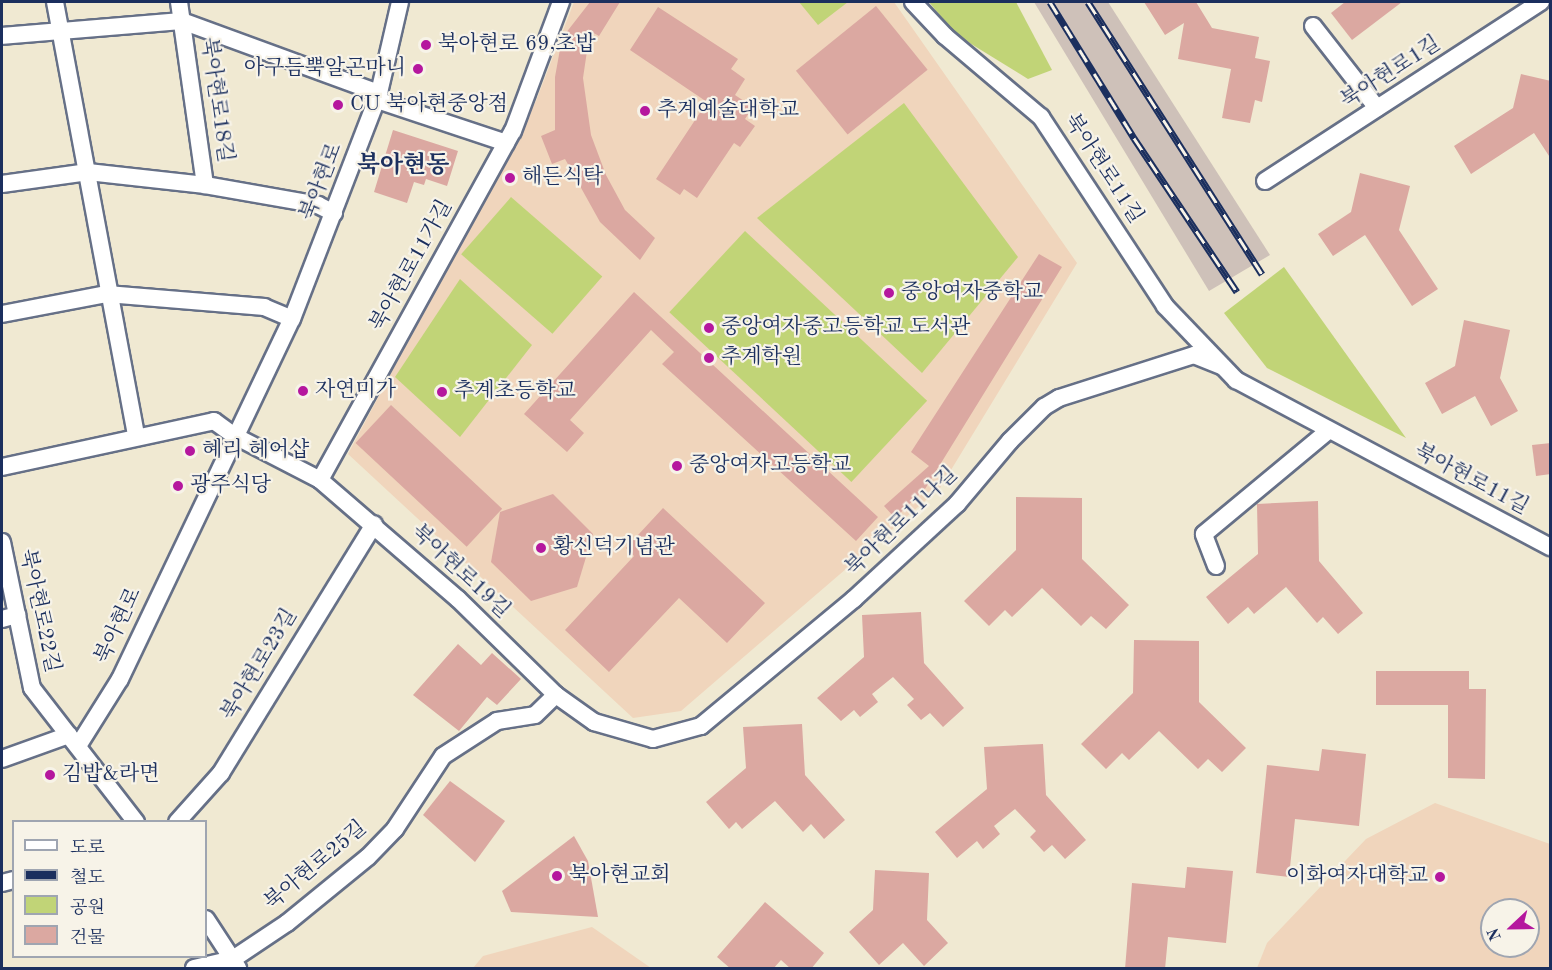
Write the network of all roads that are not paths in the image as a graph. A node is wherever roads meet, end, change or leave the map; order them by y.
1 (55, 2) edge
2 (179, 2) edge
3 (400, 2) edge
4 (561, 2) edge
5 (913, 2) edge
6 (1541, 2) edge
7 (182, 21) junction
8 (1314, 26) dead end
9 (61, 31) junction
10 (2, 36) edge
11 (378, 97) junction
12 (1377, 108) junction
13 (506, 143) junction
14 (88, 172) junction
15 (1265, 181) dead end
16 (2, 184) edge
17 (205, 185) junction
18 (334, 213) junction
19 (107, 294) junction
20 (2, 314) edge
21 (292, 319) junction
22 (1223, 366) junction
23 (1328, 431) junction
24 (233, 435) junction
25 (136, 436) junction
26 (2, 467) edge
27 (320, 480) junction
28 (374, 524) junction
29 (2, 542) edge
30 (1551, 547) edge
31 (1216, 566) dead end
32 (9, 617) edge
33 (556, 695) junction
34 (653, 739) joint
35 (74, 740) junction
36 (2, 759) edge
37 (134, 820) edge
38 (179, 820) edge
39 (207, 920) edge
40 (236, 964) edge
41 (194, 969) edge

1 - 9 street
2 - 7 street, 북아현로18길
3 - 11 street, 북아현로
4 - 13 street, 북아현로11가길
5 - 22 street, 북아현로11길
6 - 12 street, 북아현로1길
7 - 9 street, 북아현로18길
7 - 11 street
7 - 17 street, 북아현로18길
8 - 12 street
9 - 10 street, 북아현로18길
9 - 14 street
11 - 13 street
11 - 18 street, 북아현로
12 - 15 street, 북아현로1길
13 - 27 street, 북아현로11가길
14 - 16 street, 북아현로18길
14 - 17 street, 북아현로18길
14 - 19 street
17 - 18 street, 북아현로18길
18 - 21 street, 북아현로
19 - 20 street
19 - 21 street
19 - 25 street
21 - 24 street, 북아현로
22 - 23 street, 북아현로11길
22 - 34 street, 북아현로11나길
23 - 30 street, 북아현로11길
23 - 31 street
24 - 25 street
24 - 27 street, 북아현로19길
24 - 35 street, 북아현로
25 - 26 street
27 - 28 street, 북아현로19길
28 - 33 street, 북아현로19길
28 - 38 street, 북아현로23길
29 - 32 street, 북아현로22길
32 - 35 street, 북아현로22길
33 - 34 street, 북아현로19길
33 - 40 street, 북아현로25길
35 - 36 street
35 - 37 street
39 - 40 street
40 - 41 street

